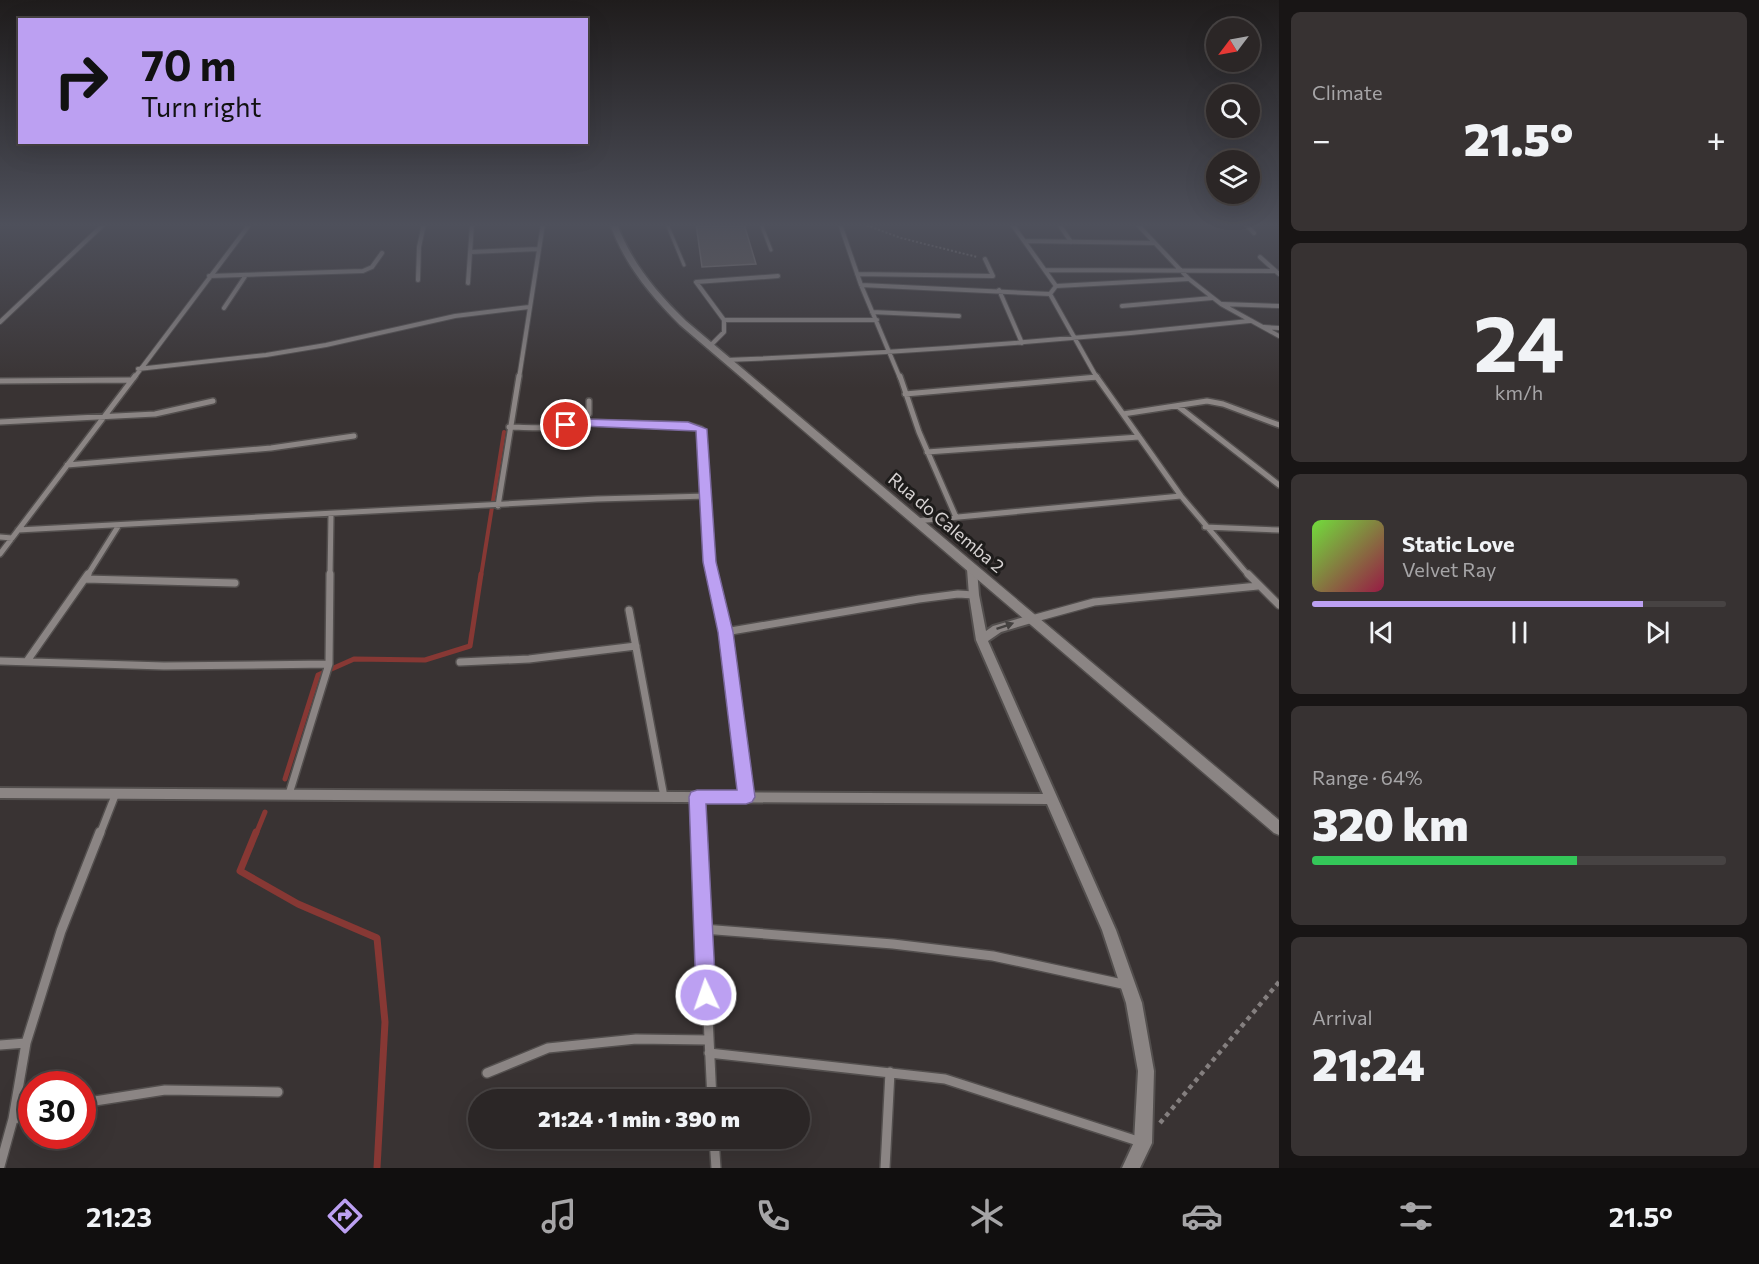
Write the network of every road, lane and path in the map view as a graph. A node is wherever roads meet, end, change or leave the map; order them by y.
1 (46, 279) edge
2 (207, 279) edge
3 (244, 279) edge
4 (468, 279) edge
5 (534, 279) edge
6 (641, 279) edge
7 (744, 279) edge
8 (859, 279) edge
9 (986, 279) edge
10 (1051, 279) edge
11 (1189, 279) joint
12 (468, 283) dead end
13 (861, 285) junction
14 (1056, 286) junction
15 (989, 290) junction
16 (999, 290) junction
17 (1050, 294) junction
18 (1212, 298) junction
19 (1221, 304) junction
20 (1122, 306) dead end
21 (1279, 306) edge
22 (224, 308) dead end
23 (529, 308) junction
24 (872, 312) junction
25 (959, 316) dead end
26 (724, 320) junction
27 (877, 320) junction
28 (1249, 321) junction
29 (0, 322) edge
30 (1260, 327) junction
31 (1279, 328) edge
32 (1279, 336) edge
33 (1074, 340) junction
34 (1022, 343) junction
35 (710, 346) junction
36 (892, 353) junction
37 (726, 360) junction
38 (138, 369) junction
39 (1097, 377) junction
40 (130, 380) junction
41 (0, 381) edge
42 (905, 394) junction
43 (213, 400) dead end
44 (589, 401) dead end
45 (1179, 407) junction
46 (1123, 414) junction
47 (101, 418) junction
48 (0, 422) edge
49 (582, 422) junction
50 (1279, 425) edge
51 (509, 427) junction
52 (354, 436) dead end
53 (1139, 438) junction
54 (927, 452) junction
55 (67, 465) junction
56 (1279, 485) edge
57 (708, 496) junction
58 (1181, 496) junction
59 (498, 506) junction
60 (331, 515) junction
61 (956, 517) junction
62 (916, 521) junction
63 (119, 525) junction
64 (1205, 527) junction
65 (18, 530) junction
66 (1279, 530) edge
67 (0, 537) edge
68 (12, 538) junction
69 (0, 554) edge
70 (972, 569) junction
71 (85, 579) junction
72 (235, 583) dead end
73 (1258, 586) junction
74 (974, 595) junction
75 (1279, 605) edge
76 (629, 610) dead end
77 (1031, 619) junction
78 (725, 632) junction
79 (982, 639) junction
80 (636, 646) junction
81 (0, 660) edge
82 (27, 661) junction
83 (460, 662) dead end
84 (329, 664) junction
85 (0, 793) edge
86 (116, 793) junction
87 (289, 794) junction
88 (664, 796) junction
89 (697, 797) junction
90 (746, 797) junction
91 (1053, 799) junction
92 (1279, 829) edge
93 (703, 929) junction
94 (1279, 982) edge
95 (1128, 985) junction
96 (708, 1040) junction
97 (26, 1043) junction
98 (0, 1045) edge
99 (709, 1053) junction
100 (890, 1072) junction
101 (486, 1073) dead end
102 (711, 1089) edge
103 (278, 1092) dead end
104 (96, 1101) edge
105 (18, 1118) edge
106 (13, 1119) junction
107 (1143, 1143) junction
108 (715, 1149) edge
109 (0, 1166) edge
110 (716, 1168) edge
111 (885, 1168) edge
112 (1131, 1168) edge

1 - 29 street
2 - 38 street
3 - 22 street
4 - 12 street
5 - 23 street
6 - 35 main road, Rua do Calemba 2
7 - 26 street
8 - 13 street
9 - 15 street
10 - 14 street
11 - 14 street
11 - 18 street
13 - 15 street
13 - 24 street
14 - 17 street
15 - 16 street
16 - 17 street
16 - 34 street
17 - 33 street
18 - 19 street
18 - 20 street
19 - 21 street
19 - 28 street
23 - 38 street
23 - 51 street
24 - 25 street
24 - 27 street
26 - 27 street
26 - 35 street
27 - 36 street
28 - 30 street
28 - 33 street
30 - 31 street
30 - 32 street
33 - 34 street
33 - 39 street
34 - 36 street
35 - 37 main road, Rua do Calemba 2
36 - 37 street
36 - 42 street
37 - 62 main road, Rua do Calemba 2
38 - 40 street
39 - 42 street
39 - 46 street
40 - 41 street
40 - 47 street
42 - 54 street
43 - 47 street
44 - 49 street
45 - 46 street
45 - 50 street
45 - 56 street
46 - 53 street
47 - 48 street
47 - 55 street
49 - 51 street
49 - 57 street
51 - 59 street
52 - 55 street
53 - 54 street
53 - 58 street
54 - 61 street
55 - 65 street
57 - 59 street
57 - 78 street
58 - 61 street
58 - 64 street
59 - 60 street
60 - 63 street
60 - 84 street
61 - 62 street
62 - 70 main road, Rua do Calemba 2
63 - 65 street
63 - 71 street
64 - 66 street
64 - 73 street
65 - 68 street
67 - 68 street
68 - 69 street
70 - 74 street
70 - 77 main road, Rua do Calemba 2
71 - 72 street
71 - 82 street
73 - 75 street
73 - 77 street
74 - 78 street
74 - 79 street
76 - 80 street
79 -> 77 street
77 - 92 main road, Rua do Calemba 2
78 - 90 street
79 - 91 street
80 - 83 street
80 - 88 street
81 - 82 street
82 - 84 street
84 - 87 street
85 - 86 street
86 - 87 street
86 - 97 street
87 - 88 street
88 - 89 street
89 - 90 street
89 - 93 street
90 - 91 street
91 - 95 street
93 - 95 street
93 - 96 street
94 - 107 path
95 - 107 street
96 - 99 street
96 - 101 street
97 - 98 street
97 - 106 street
99 - 100 street
99 - 102 street
100 - 107 street
100 - 111 street
103 - 104 street
105 - 106 street
106 - 109 street
107 - 112 street
108 - 110 street

